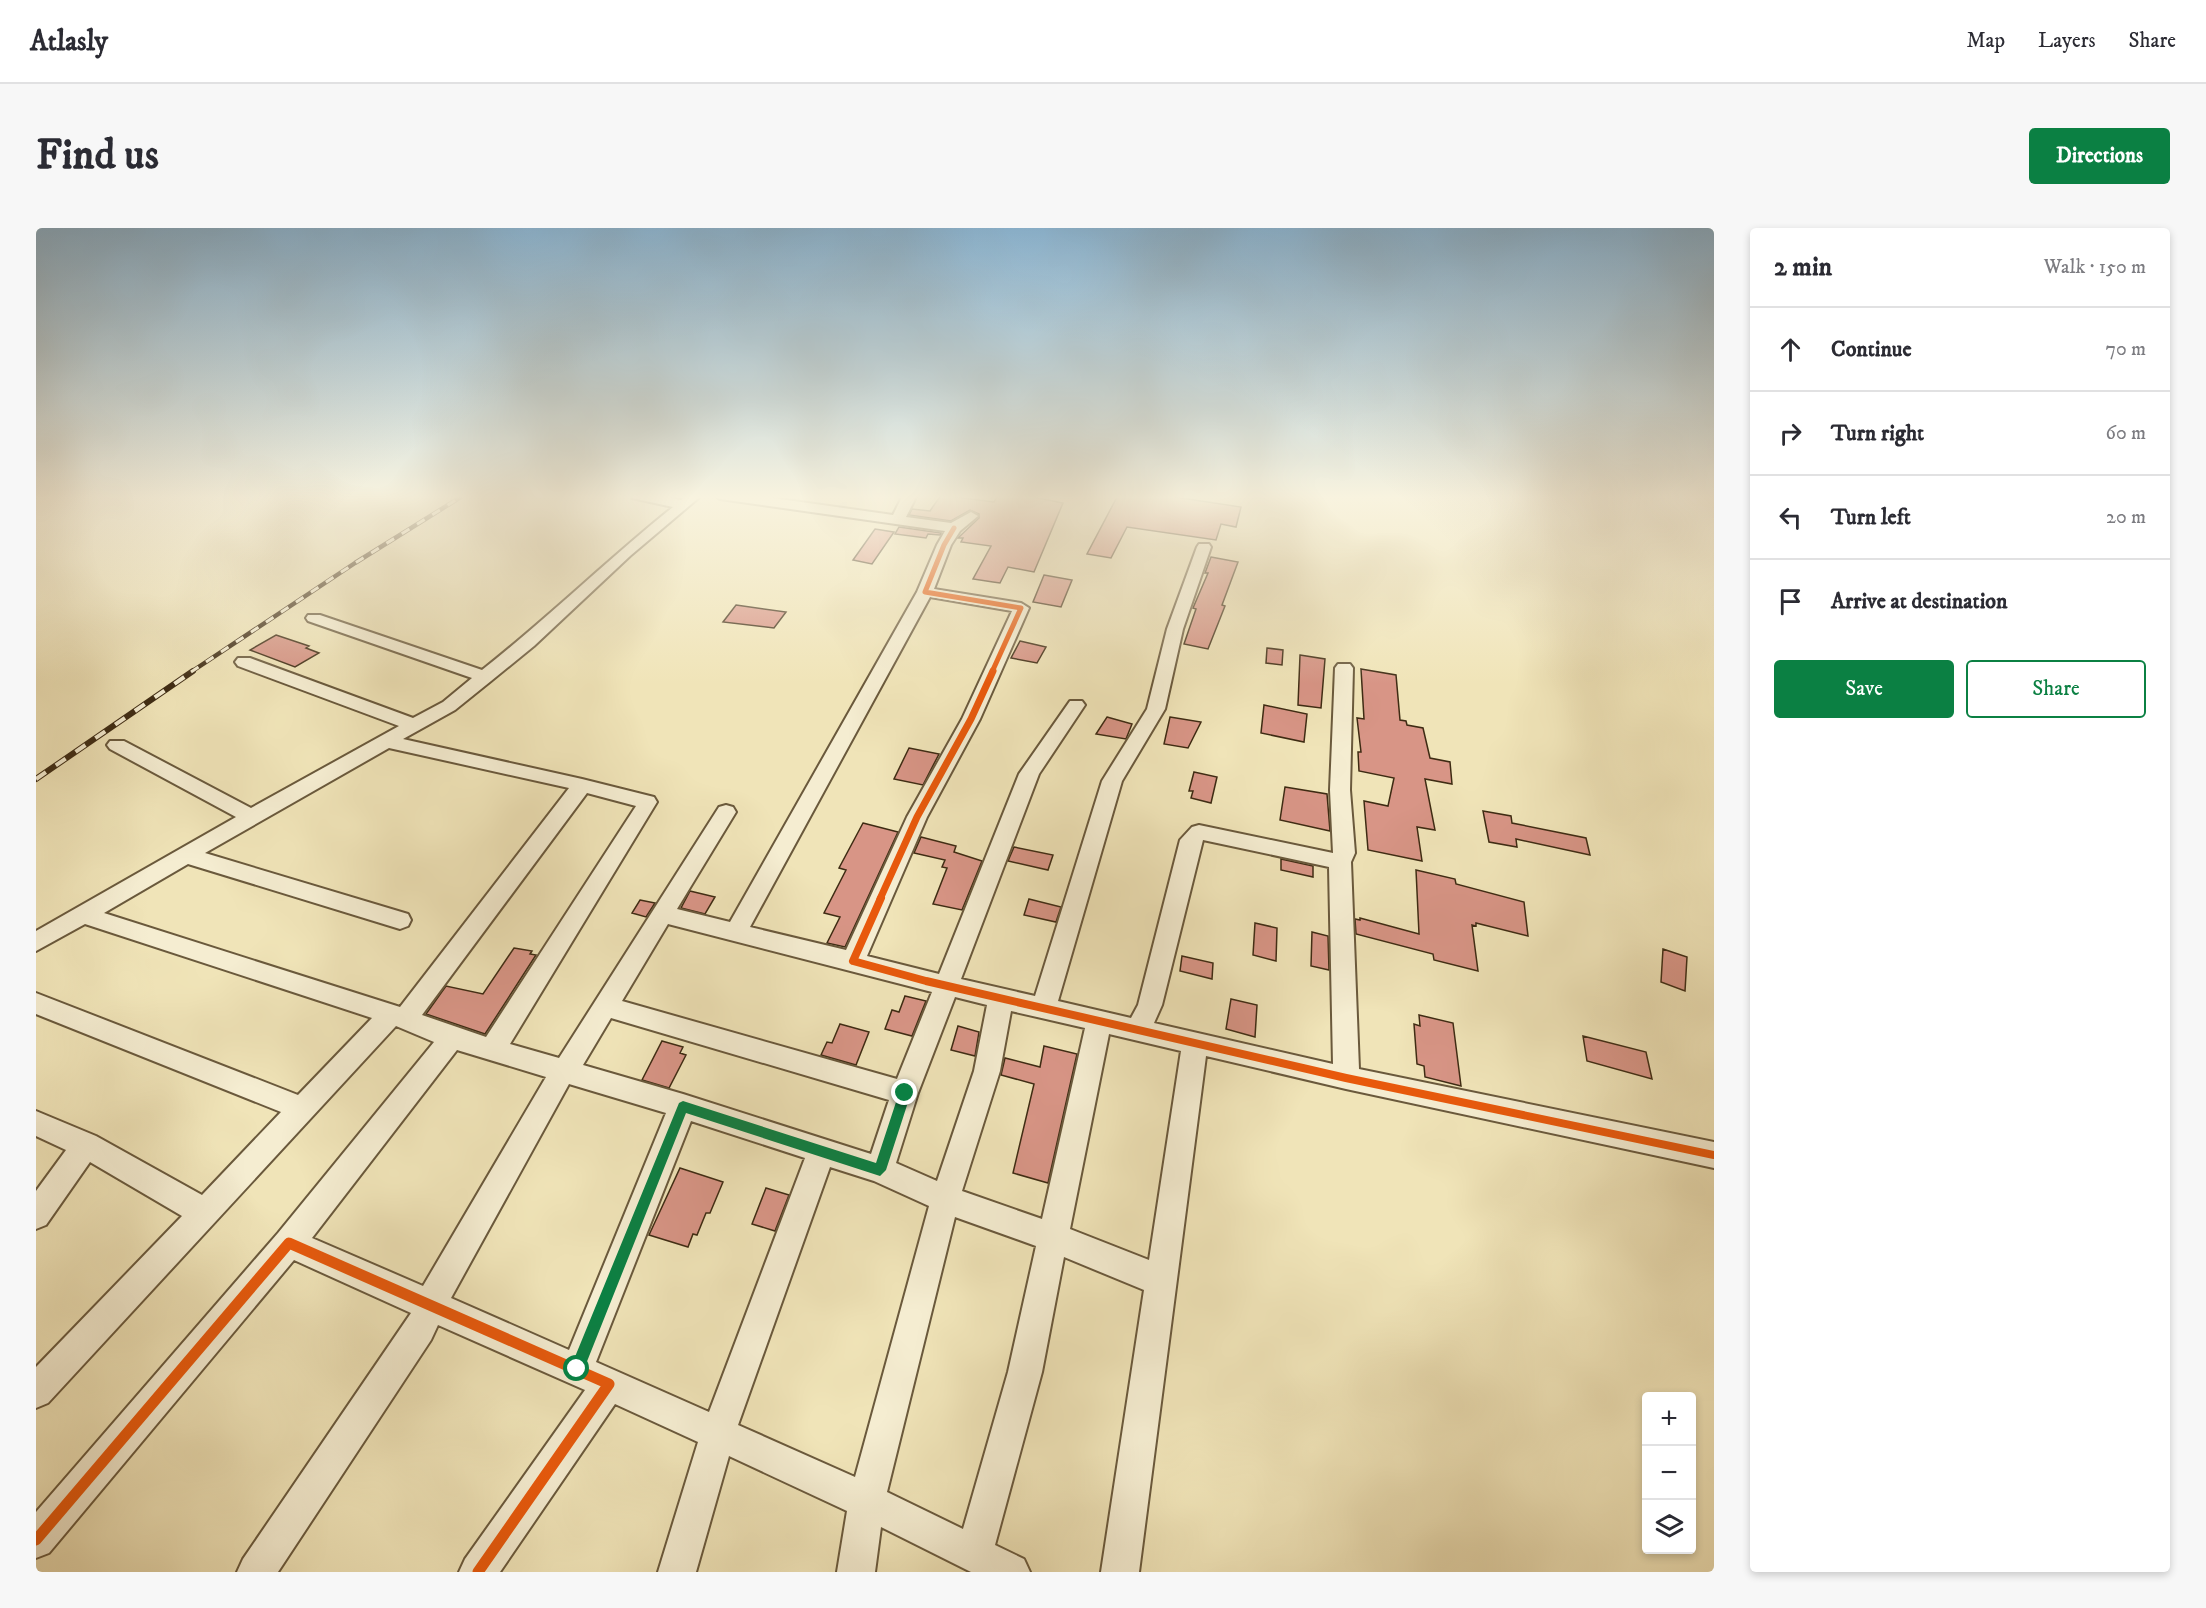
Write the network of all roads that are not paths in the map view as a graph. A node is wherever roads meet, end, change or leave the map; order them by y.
1 (621, 558) edge
2 (939, 558) edge
3 (1200, 558) edge
4 (925, 592) junction
5 (314, 618) dead end
6 (244, 662) dead end
7 (1344, 668) dead end
8 (485, 677) junction
9 (1076, 705) dead end
10 (414, 725) junction
11 (385, 741) junction
12 (117, 745) dead end
13 (582, 785) junction
14 (726, 812) dead end
15 (252, 817) junction
16 (185, 855) junction
17 (1340, 862) junction
18 (663, 914) junction
19 (82, 915) junction
20 (400, 920) dead end
21 (736, 931) junction
22 (36, 942) edge
23 (853, 961) junction
24 (946, 985) junction
25 (1001, 998) junction
26 (36, 1003) edge
27 (605, 1006) junction
28 (1044, 1008) junction
29 (399, 1016) junction
30 (1099, 1020) junction
31 (1138, 1030) junction
32 (452, 1038) junction
33 (1195, 1043) junction
34 (492, 1050) junction
35 (563, 1071) junction
36 (1346, 1078) junction
37 (905, 1093) junction
38 (683, 1106) junction
39 (304, 1109) junction
40 (36, 1124) edge
41 (86, 1145) junction
42 (821, 1153) junction
43 (1714, 1155) edge
44 (880, 1170) junction
45 (945, 1199) junction
46 (205, 1213) junction
47 (36, 1215) edge
48 (1052, 1237) junction
49 (289, 1243) junction
50 (1162, 1275) junction
51 (430, 1305) junction
52 (577, 1369) junction
53 (609, 1384) junction
54 (36, 1391) edge
55 (718, 1434) junction
56 (867, 1502) junction
57 (36, 1540) edge
58 (974, 1554) junction
59 (256, 1572) edge
60 (478, 1572) edge
61 (677, 1572) edge
62 (856, 1572) edge
63 (1011, 1572) edge
64 (1120, 1572) edge

1 - 8 street
2 - 4 street
3 - 28 street
4 - 21 street
4 - 23 street
5 - 8 street
6 - 10 street
7 - 17 street
8 - 10 street
9 - 24 street
10 - 11 street
11 - 13 street
11 - 15 street
12 - 15 street
13 - 29 street
13 - 34 street
14 - 18 street
15 - 16 street
16 - 19 street
16 - 20 street
17 - 31 street
17 - 36 street
18 - 21 street
18 - 27 street
19 - 22 street
19 - 29 street
21 - 23 street
23 - 24 street
24 - 25 street
24 - 37 street
25 - 28 street
25 - 45 street
26 - 39 street
27 - 35 street
27 - 37 street
28 - 30 street
29 - 32 street
29 - 39 street
30 - 31 street
30 - 48 street
31 - 33 street
32 - 34 street
32 - 49 street
33 - 36 street
33 - 50 street
34 - 35 street
35 - 38 street
35 - 51 street
36 - 43 street
37 - 44 street
38 - 42 street
38 - 52 street
39 - 46 street
40 - 41 street
41 - 46 street
41 - 47 street
42 - 44 street
42 - 55 street
44 - 45 street
45 - 48 street
45 - 56 street
46 - 54 street
48 - 50 street
48 - 58 street
49 - 51 street
49 - 57 street
50 - 64 street
51 - 52 street
51 - 59 street
52 - 53 street
53 - 55 street
53 - 60 street
55 - 56 street
55 - 61 street
56 - 58 street
56 - 62 street
58 - 63 street

